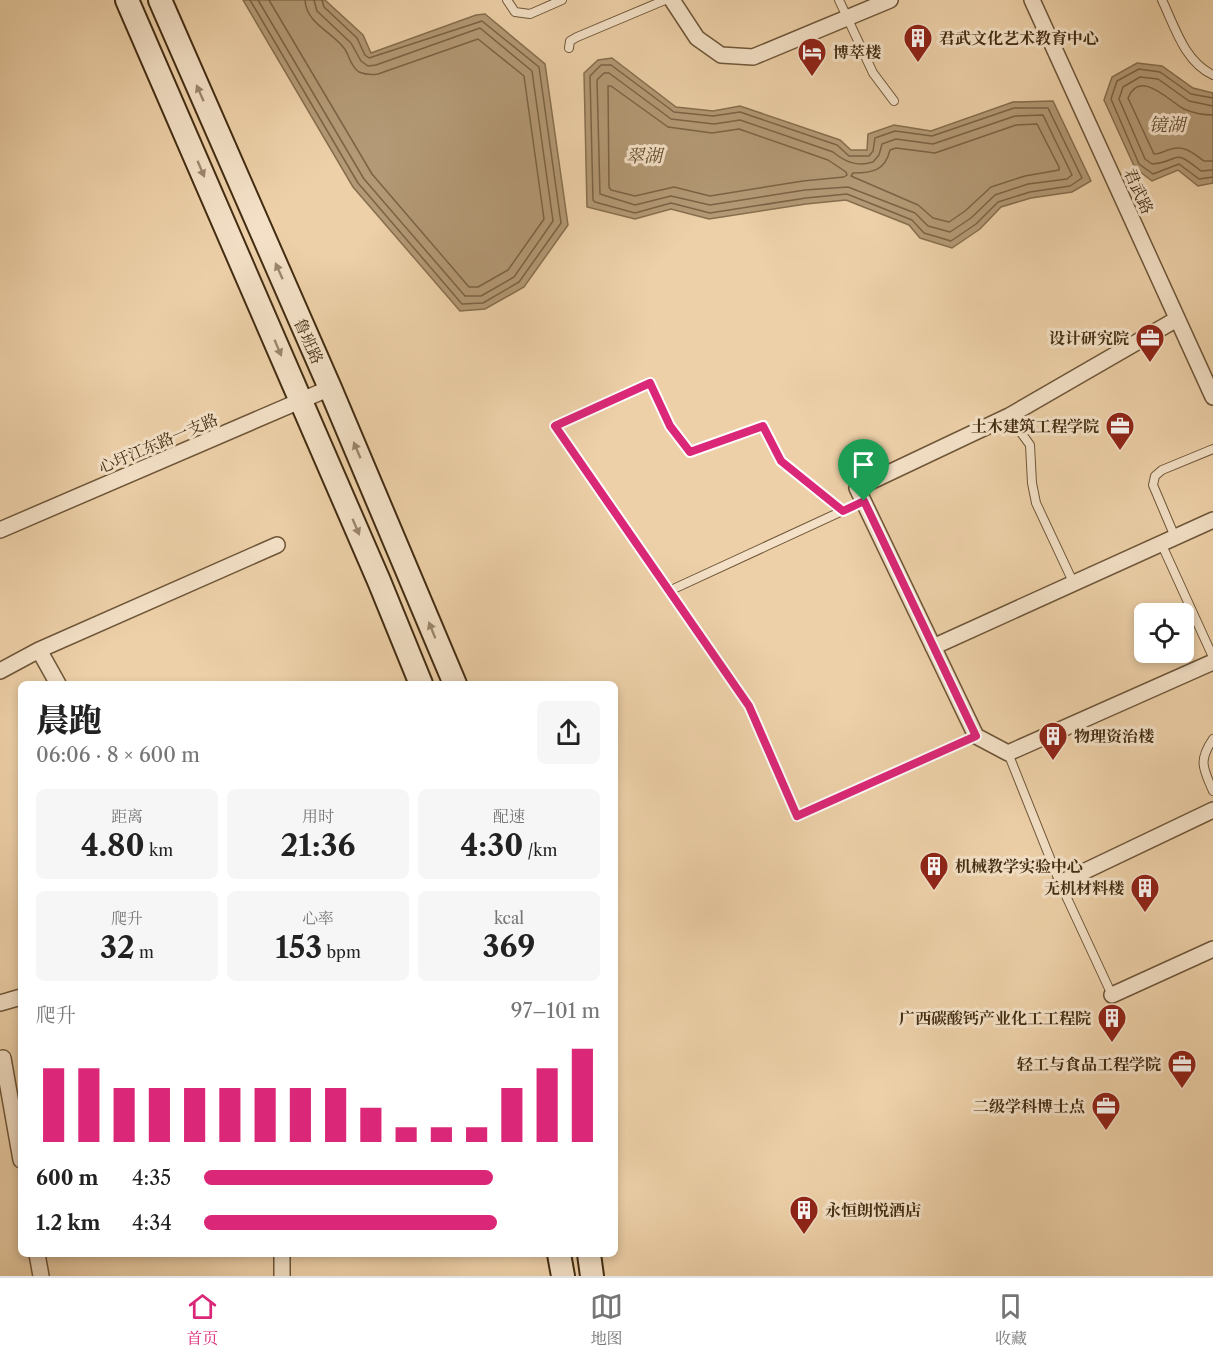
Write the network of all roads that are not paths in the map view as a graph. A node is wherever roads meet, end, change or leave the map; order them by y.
1 (128, 0) edge
2 (160, 0) edge
3 (507, 0) edge
4 (562, 0) edge
5 (665, 0) edge
6 (672, 0) edge
7 (839, 0) edge
8 (890, 0) edge
9 (1032, 0) edge
10 (1162, 0) edge
11 (847, 18) junction
12 (568, 48) dead end
13 (1213, 75) edge
14 (894, 101) dead end
15 (1177, 319) junction
16 (330, 388) junction
17 (1213, 397) edge
18 (301, 401) junction
19 (1009, 416) junction
20 (1213, 449) edge
21 (864, 501) junction
22 (843, 511) junction
23 (1213, 520) edge
24 (0, 530) edge
25 (1168, 540) junction
26 (277, 545) dead end
27 (1074, 584) junction
28 (669, 591) junction
29 (933, 647) junction
30 (39, 650) junction
31 (1213, 657) edge
32 (1213, 662) edge
33 (0, 671) edge
34 (56, 681) edge
35 (420, 681) edge
36 (453, 681) edge
37 (976, 736) junction
38 (1213, 739) edge
39 (1008, 753) junction
40 (1213, 791) edge
41 (1213, 810) edge
42 (1060, 883) junction
43 (1213, 949) edge
44 (1112, 995) joint
45 (18, 998) edge
46 (0, 1003) edge
47 (3, 1058) dead end
48 (18, 1143) edge
49 (38, 1257) edge
50 (282, 1257) edge
51 (559, 1257) edge
52 (590, 1257) edge
53 (41, 1276) edge
54 (282, 1276) edge
55 (562, 1276) edge
56 (592, 1276) edge

1 -> 18 main road, 鲁班路
16 -> 2 main road, 鲁班路
3 - 4 lane
5 - 12 lane
6 - 11 street
7 - 11 lane
8 - 11 street
9 - 15 street, 君武路
10 - 13 lane
11 - 14 lane
15 - 17 street, 君武路
15 - 19 street
16 - 18 street, 心圩江东路一支路
36 -> 16 main road, 鲁班路
18 - 24 street, 心圩江东路一支路
18 -> 35 main road, 鲁班路
19 - 21 street
19 - 27 lane
20 - 25 lane
21 - 22 lane
21 - 29 street
22 - 28 lane
22 - 28 lane
23 - 25 street
25 - 27 street
25 - 31 lane
26 - 30 street
27 - 29 street
28 - 37 lane
29 - 37 street
30 - 33 street
30 - 34 street
32 - 39 street
37 - 39 street
38 - 40 lane
39 - 42 lane
41 - 42 street
42 - 44 lane
43 - 44 street
45 - 46 street
47 - 48 street
49 - 53 street
50 - 54 street
51 - 55 main road
52 - 56 main road

